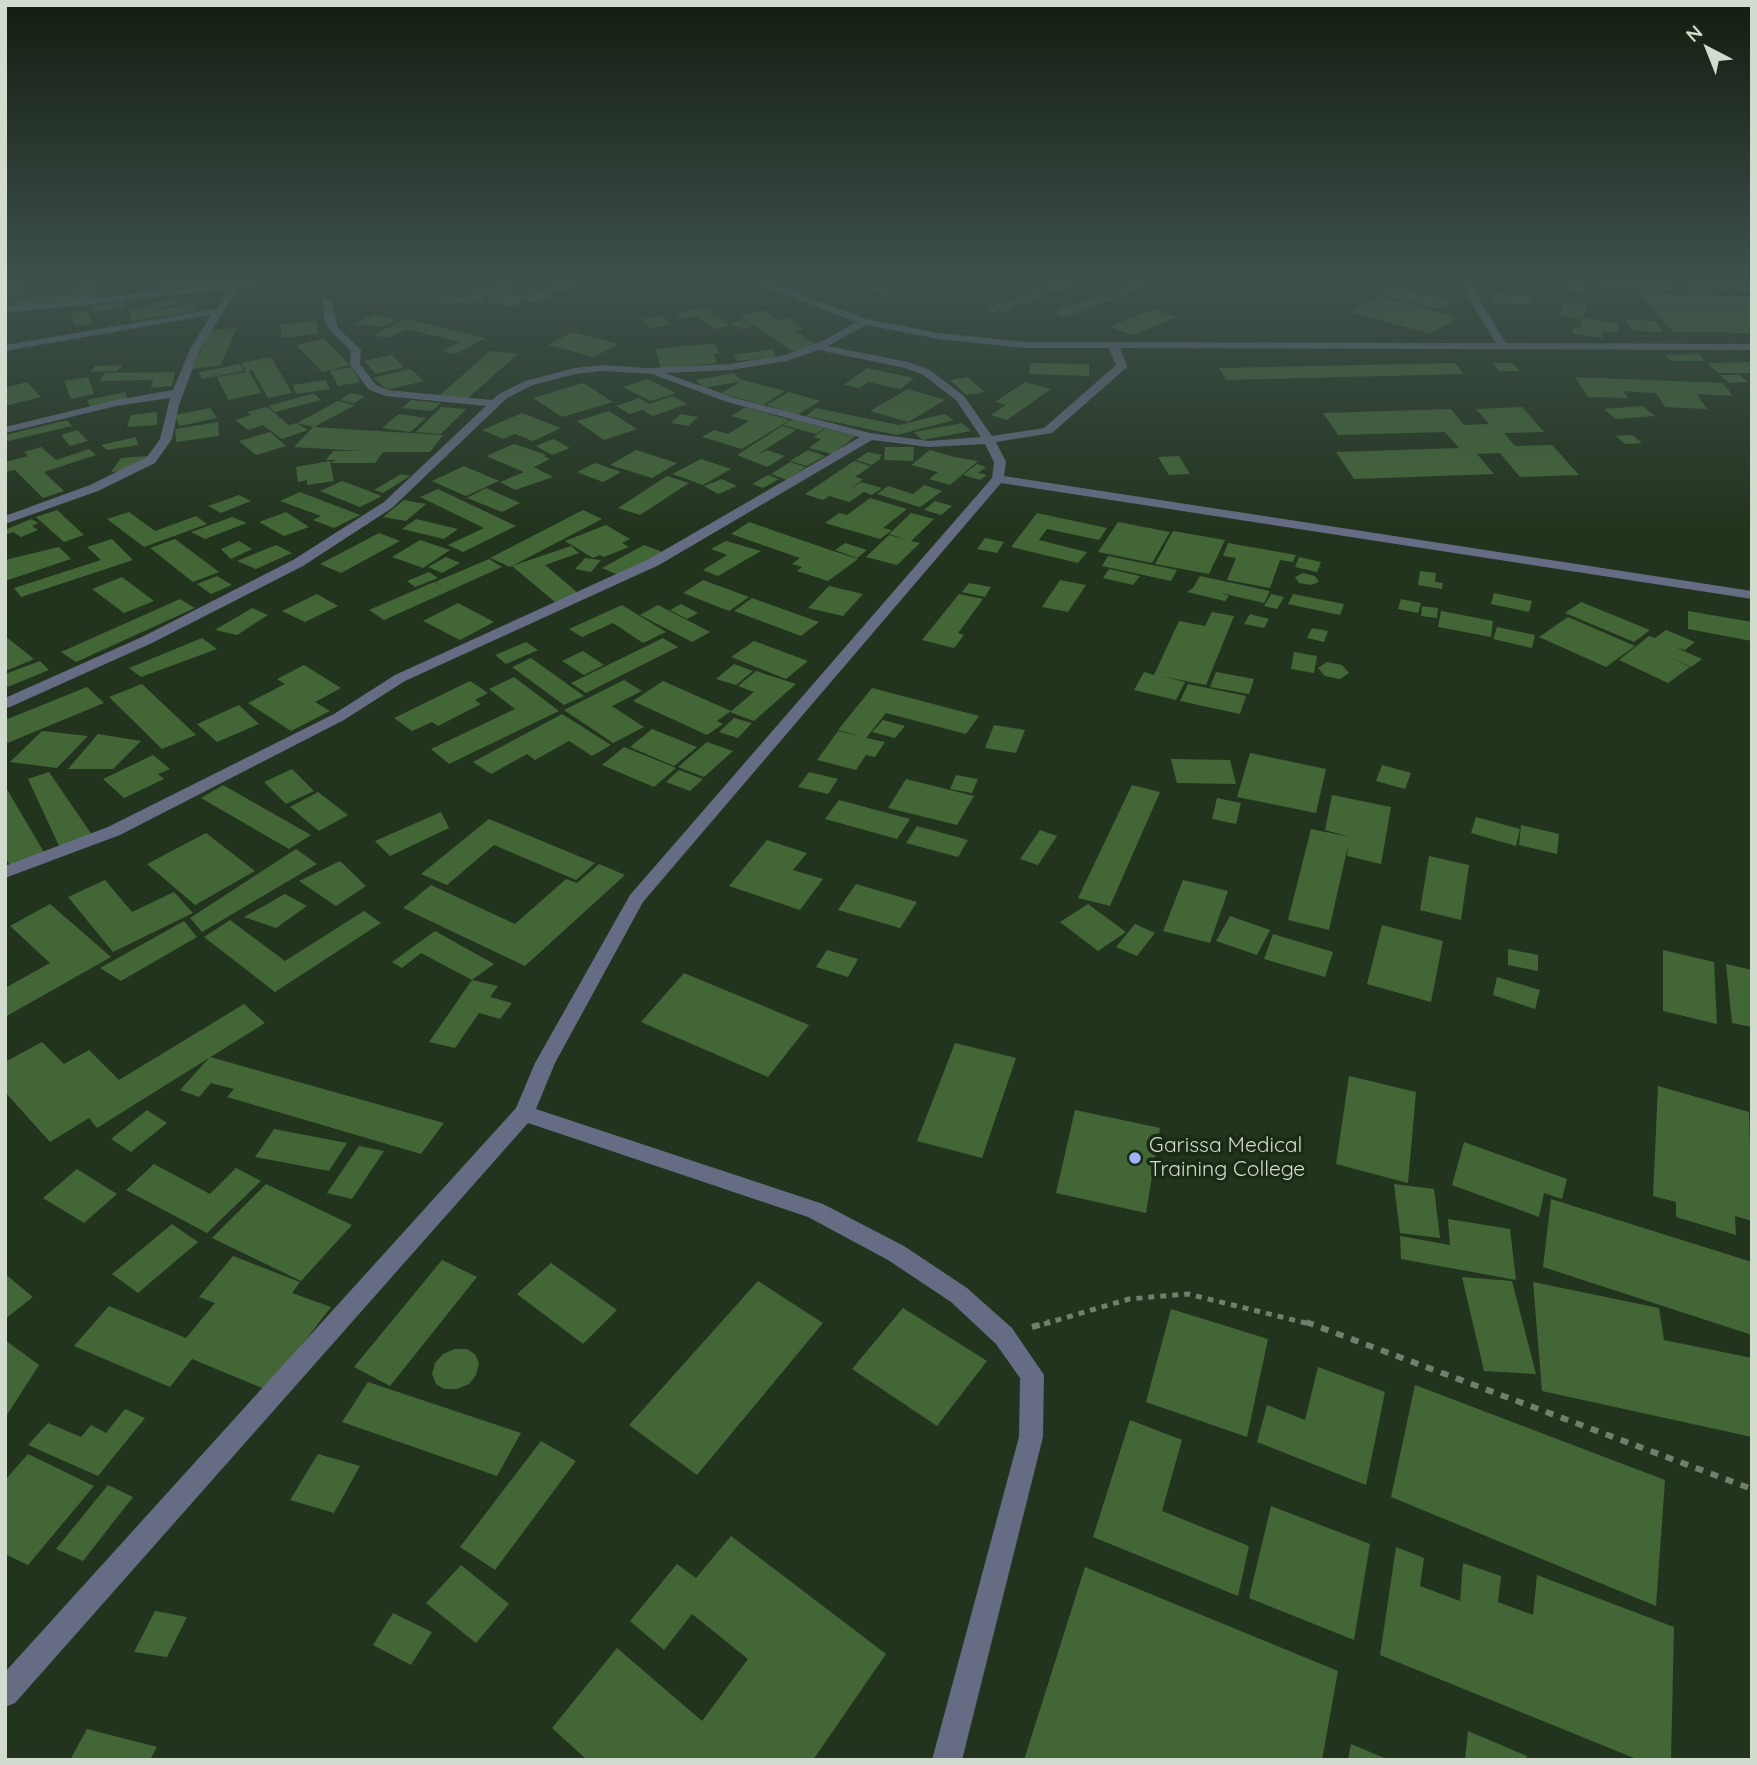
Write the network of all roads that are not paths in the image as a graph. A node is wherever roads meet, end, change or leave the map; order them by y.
1 (188, 366) edge
2 (357, 366) edge
3 (734, 366) edge
4 (909, 366) edge
5 (1122, 366) edge
6 (647, 371) junction
7 (178, 393) junction
8 (495, 404) junction
9 (5, 430) edge
10 (870, 436) junction
11 (989, 440) junction
12 (998, 479) junction
13 (5, 520) edge
14 (1752, 595) edge
15 (5, 704) edge
16 (5, 872) edge
17 (524, 1113) junction
18 (5, 1693) edge
19 (947, 1760) edge

1 - 7 street
2 - 8 street
3 - 6 street
4 - 11 street
5 - 11 street
6 - 8 street
6 - 10 street
7 - 9 street
7 - 13 street
8 - 15 street
10 - 11 street
10 - 16 street
11 - 12 street
12 - 14 street
12 - 17 street
17 - 18 street
17 - 19 street

